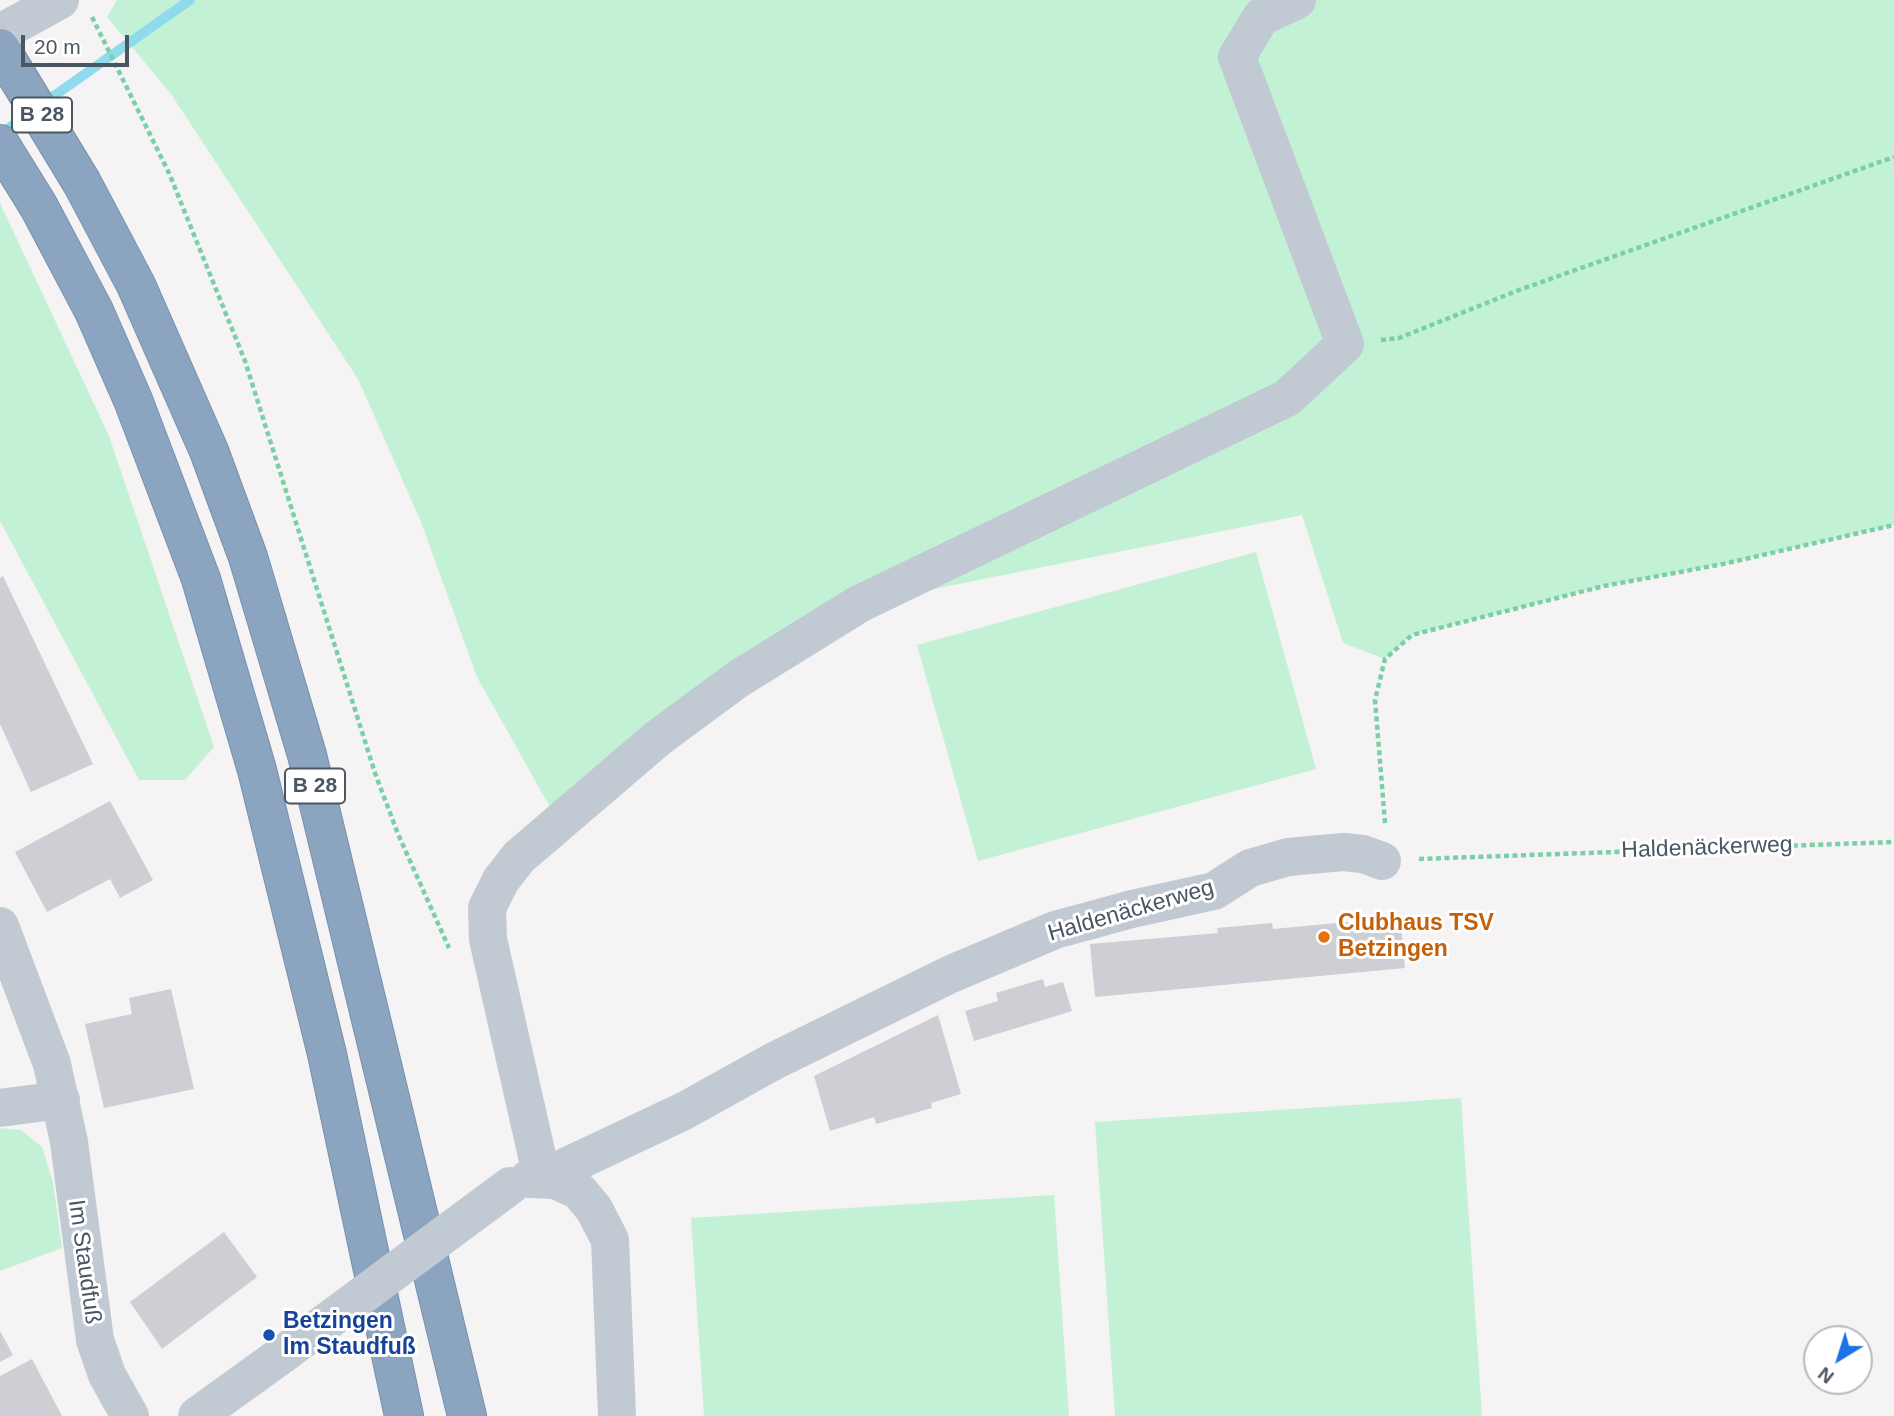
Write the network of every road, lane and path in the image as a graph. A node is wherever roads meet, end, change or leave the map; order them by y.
1 (1297, 0) edge
2 (73, 3) edge
3 (0, 33) edge
4 (0, 48) edge
5 (0, 144) edge
6 (1894, 158) edge
7 (1345, 344) junction
8 (1894, 525) edge
9 (1894, 842) edge
10 (1382, 861) junction
11 (0, 926) edge
12 (455, 959) dead end
13 (61, 1100) junction
14 (0, 1108) edge
15 (526, 1182) junction
16 (130, 1416) edge
17 (197, 1416) edge
18 (404, 1416) edge
19 (467, 1416) edge
20 (617, 1416) edge

1 - 7 street
2 - 3 street
2 - 12 path
4 - 19 highway, B 28
5 - 18 highway, B 28
6 - 7 path
7 - 15 street
8 - 10 path
9 - 10 path, Haldenäckerweg
10 - 15 street, Haldenäckerweg
11 - 13 street, Im Staudfuß
13 - 14 street
13 - 16 street, Im Staudfuß
15 - 17 street, Haldenäckerweg, bridge
15 - 20 street

